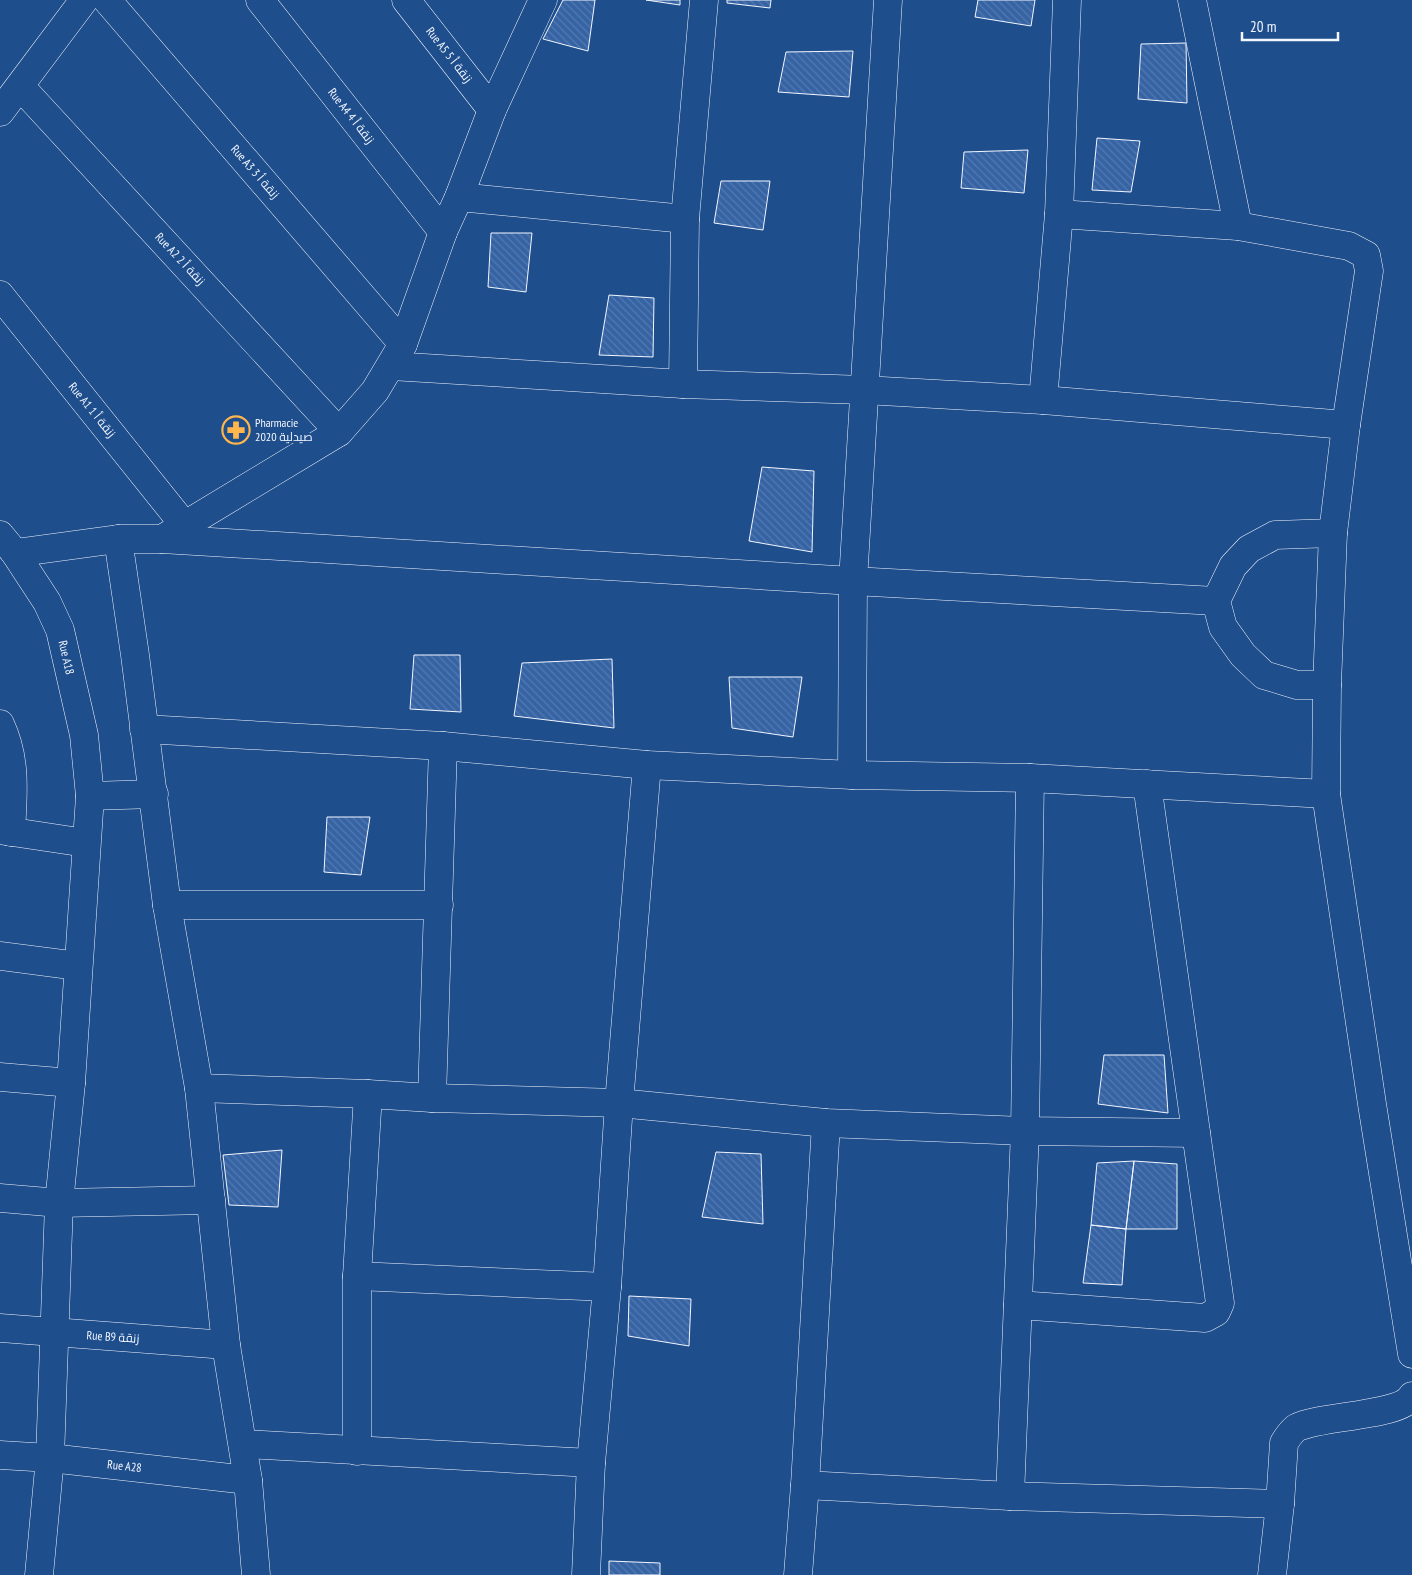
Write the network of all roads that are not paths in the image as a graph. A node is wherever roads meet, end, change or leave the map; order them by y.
1 (84, 0) edge
2 (106, 0) edge
3 (260, 0) edge
4 (406, 0) edge
5 (543, 0) edge
6 (704, 0) edge
7 (888, 0) edge
8 (1067, 0) edge
9 (1192, 0) edge
10 (6, 101) edge
11 (492, 110) junction
12 (459, 197) junction
13 (1059, 214) junction
14 (685, 219) junction
15 (1238, 226) junction
16 (443, 232) junction
17 (0, 295) edge
18 (397, 355) junction
19 (683, 384) junction
20 (864, 390) junction
21 (1043, 400) junction
22 (1346, 424) junction
23 (340, 432) junction
24 (174, 532) junction
25 (1332, 533) junction
26 (118, 539) junction
27 (7, 544) edge
28 (853, 581) junction
29 (1216, 601) junction
30 (1327, 686) junction
31 (0, 724) edge
32 (144, 729) junction
33 (443, 746) junction
34 (647, 765) junction
35 (852, 775) junction
36 (1030, 778) junction
37 (1147, 784) junction
38 (154, 794) junction
39 (1326, 794) junction
40 (90, 796) junction
41 (5, 831) edge
42 (86, 844) junction
43 (167, 905) junction
44 (439, 905) junction
45 (0, 956) edge
46 (78, 966) junction
47 (0, 1077) edge
48 (71, 1083) junction
49 (200, 1088) junction
50 (368, 1094) junction
51 (432, 1098) junction
52 (619, 1102) junction
53 (826, 1123) junction
54 (1025, 1131) junction
55 (1196, 1132) junction
56 (0, 1198) edge
57 (211, 1200) junction
58 (59, 1203) junction
59 (357, 1276) junction
60 (607, 1286) junction
61 (1018, 1305) junction
62 (0, 1328) edge
63 (54, 1332) junction
64 (226, 1345) junction
65 (1412, 1354) edge
66 (1412, 1396) edge
67 (242, 1444) junction
68 (357, 1451) junction
69 (0, 1455) edge
70 (50, 1458) junction
71 (590, 1463) junction
72 (248, 1480) junction
73 (805, 1485) junction
74 (1010, 1496) junction
75 (1280, 1504) junction
76 (39, 1575) edge
77 (256, 1575) edge
78 (586, 1575) edge
79 (798, 1575) edge
80 (1272, 1575) edge

1 - 10 street
2 - 18 street, Rue A3 زنقة أ 3
3 - 16 street, Rue A4 زنقة أ 4
4 - 11 street, Rue A5 زنقة أ 5
5 - 11 street
6 - 14 street
7 - 20 street
8 - 13 street
9 - 15 street
10 - 23 street, Rue A2 زنقة أ 2
11 - 12 street
12 - 14 street
12 - 16 street
13 - 15 street
13 - 21 street
14 - 19 street
15 - 22 street
16 - 18 street
17 - 24 street, Rue A1 زنقة أ 1
18 - 19 street
18 - 23 street
19 - 20 street
20 - 21 street
20 - 28 street
21 - 22 street
22 - 25 street
23 - 24 street
24 - 26 street
24 - 28 street
25 - 29 street
25 - 30 street
26 - 27 street
26 - 32 street
27 - 40 street, Rue A18
28 - 29 street
28 - 35 street
29 - 30 street
30 - 39 street
31 - 41 street
32 - 33 street
32 - 38 street
33 - 34 street
33 - 44 street
34 - 35 street
34 - 52 street
35 - 36 street
36 - 37 street
36 - 54 street
37 - 39 street
37 - 55 street
38 - 40 street
38 - 43 street
39 - 65 street
40 - 42 street, Rue A18
41 - 42 street
42 - 46 street, Rue A18
43 - 44 street
43 - 49 street
44 - 51 street
45 - 46 street
46 - 48 street, Rue A18
47 - 48 street
48 - 58 street, Rue A18
49 - 50 street
49 - 57 street
50 - 51 street
50 - 59 street
51 - 52 street
52 - 53 street
52 - 60 street
53 - 54 street
53 - 73 street
54 - 55 street
54 - 61 street
55 - 61 street
56 - 58 street
57 - 58 street
57 - 64 street
58 - 63 street, Rue A18
59 - 60 street
59 - 68 street
60 - 71 street
61 - 74 street
62 - 63 street, Rue B9 زنقة
63 - 64 street, Rue B9 زنقة
63 - 70 street, Rue A18
64 - 67 street
66 - 75 street
67 - 68 street
67 - 72 street
68 - 71 street
69 - 70 street, Rue A28
70 - 72 street, Rue A28
70 - 76 street, Rue A18
71 - 78 street
72 - 77 street
73 - 74 street
73 - 79 street
74 - 75 street
75 - 80 street

